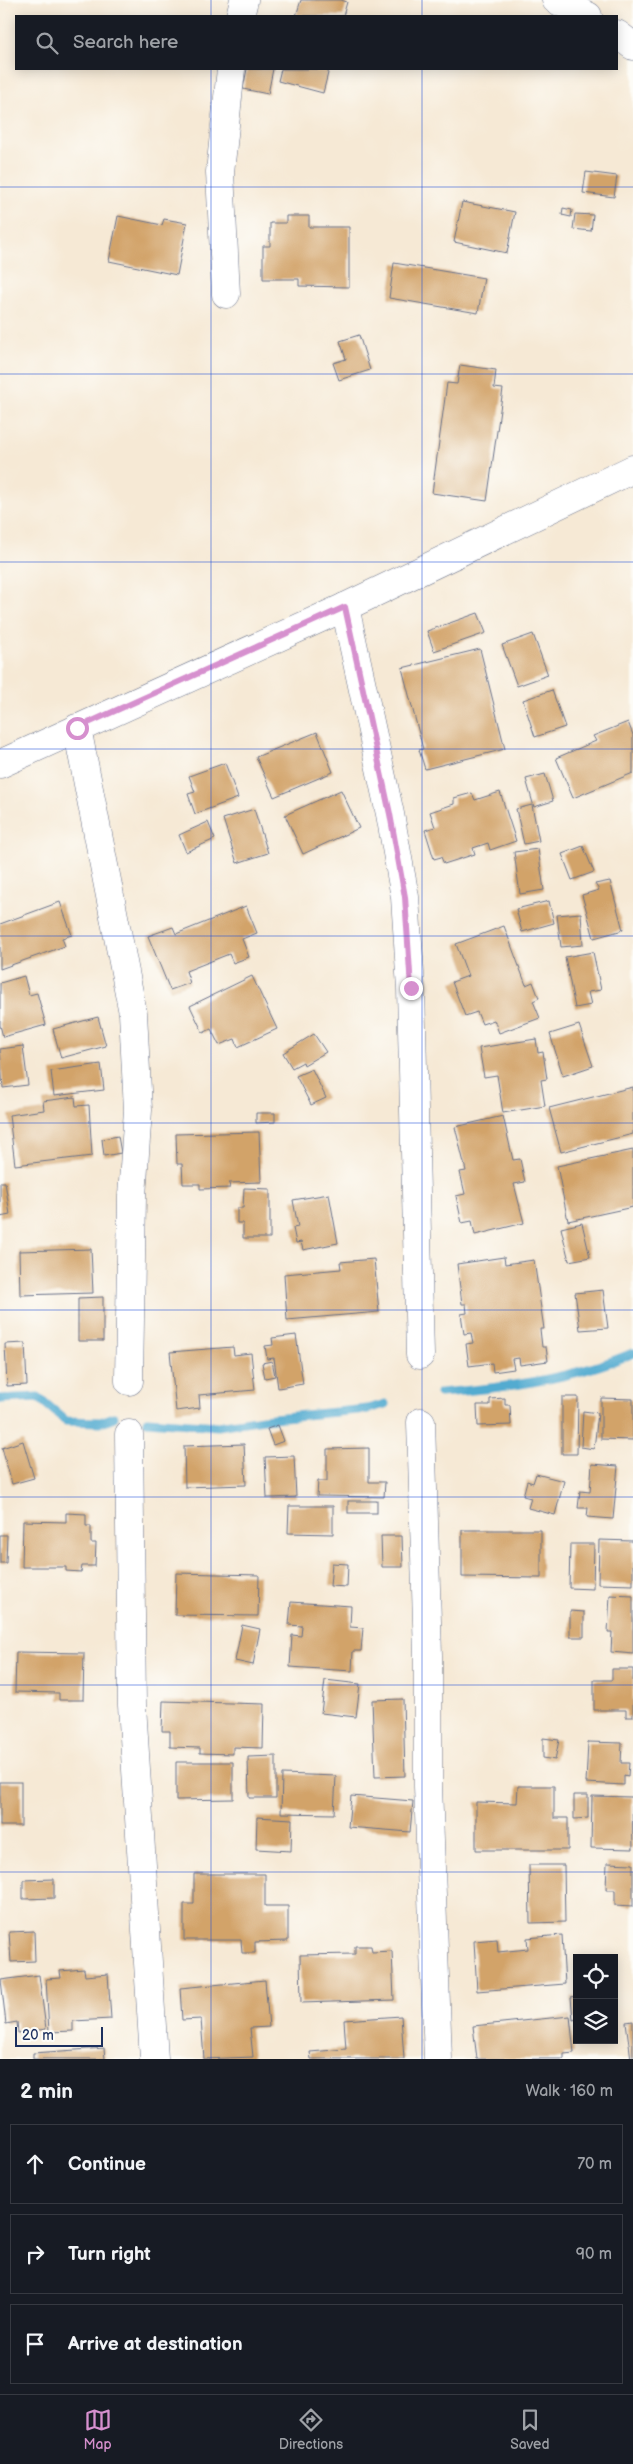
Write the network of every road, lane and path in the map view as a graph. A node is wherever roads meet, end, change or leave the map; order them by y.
1 (244, 0) edge
2 (556, 0) edge
3 (240, 15) edge
4 (586, 15) edge
5 (618, 35) edge
6 (633, 46) edge
7 (231, 70) edge
8 (226, 294) dead end
9 (633, 469) edge
10 (345, 607) junction
11 (77, 728) junction
12 (0, 764) edge
13 (420, 1355) dead end
14 (129, 1381) dead end
15 (421, 1422) dead end
16 (129, 1434) dead end
17 (154, 2059) edge
18 (438, 2059) edge

1 - 3 street
2 - 4 street
5 - 6 street
7 - 8 street
9 - 10 street
10 - 11 street
10 - 13 street
11 - 12 street
11 - 14 street
15 - 18 street
16 - 17 street

